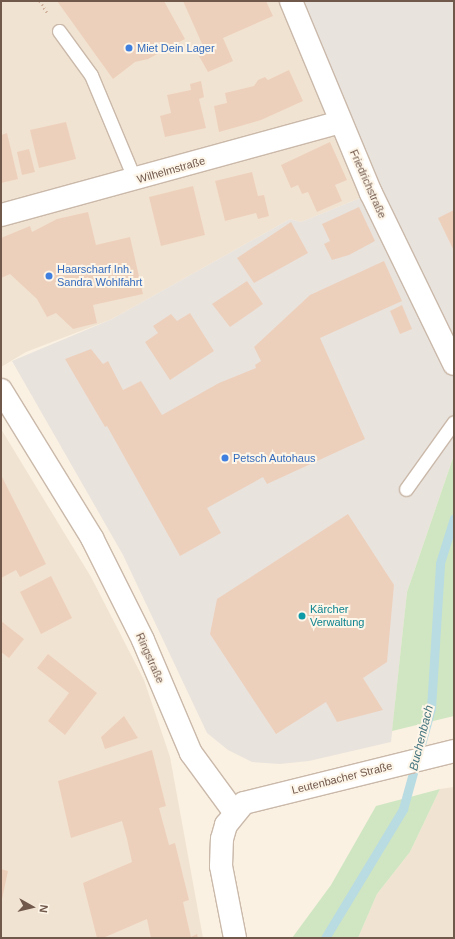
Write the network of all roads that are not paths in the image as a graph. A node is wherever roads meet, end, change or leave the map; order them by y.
1 (291, 1) edge
2 (60, 30) dead end
3 (340, 122) junction
4 (135, 180) junction
5 (1, 215) edge
6 (454, 364) edge
7 (1, 390) edge
8 (454, 422) edge
9 (406, 489) dead end
10 (454, 751) edge
11 (235, 813) junction
12 (235, 938) edge

1 - 3 street, Friedrichstraße
2 - 4 lane
3 - 4 street, Wilhelmstraße
3 - 6 street, Friedrichstraße
4 - 5 street, Wilhelmstraße
7 - 11 street, Ringstraße
8 - 9 lane
10 - 11 street, Leutenbacher Straße
11 - 12 street

